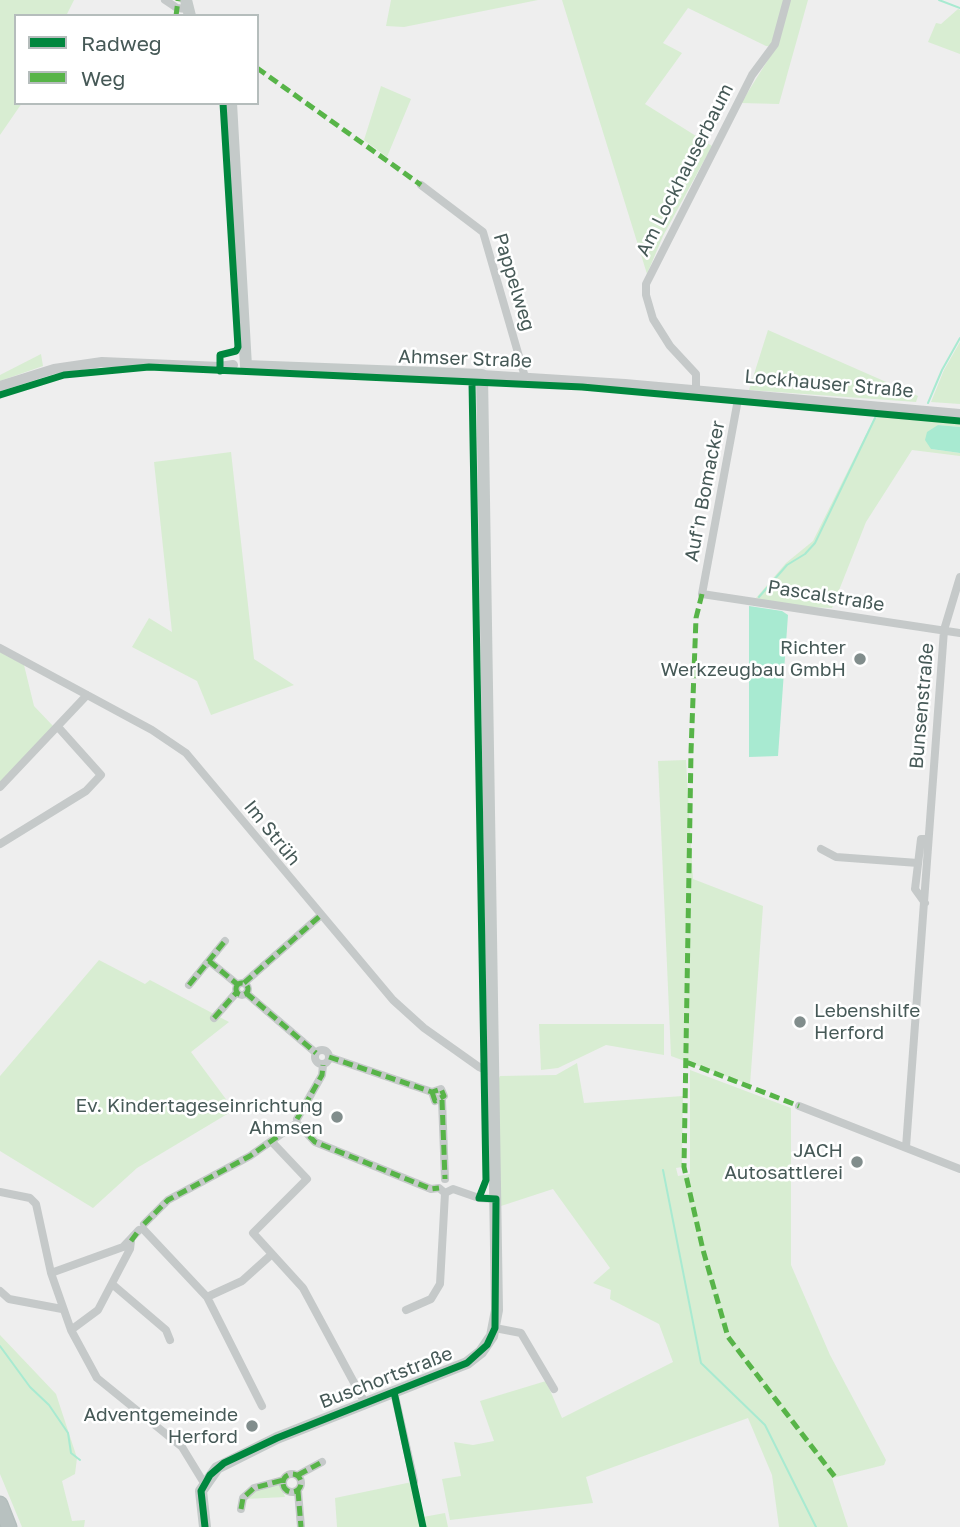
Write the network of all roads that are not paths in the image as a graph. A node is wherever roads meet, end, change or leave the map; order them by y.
1 (165, 0) edge
2 (787, 0) edge
3 (187, 8) edge
4 (231, 105) edge
5 (421, 185) dead end
6 (239, 365) junction
7 (482, 375) junction
8 (525, 377) junction
9 (0, 386) edge
10 (696, 390) junction
11 (739, 394) junction
12 (960, 414) edge
13 (960, 577) edge
14 (702, 594) joint
15 (944, 630) junction
16 (960, 633) edge
17 (0, 648) edge
18 (87, 695) junction
19 (58, 727) junction
20 (0, 787) edge
21 (928, 839) junction
22 (0, 844) edge
23 (821, 849) dead end
24 (918, 863) junction
25 (925, 902) junction
26 (320, 916) junction
27 (225, 941) dead end
28 (209, 961) junction
29 (189, 985) dead end
30 (239, 987) junction
31 (214, 1017) dead end
32 (316, 1053) junction
33 (329, 1057) junction
34 (323, 1065) junction
35 (494, 1073) junction
36 (799, 1106) dead end
37 (297, 1123) junction
38 (272, 1142) junction
39 (906, 1147) junction
40 (960, 1169) edge
41 (444, 1179) junction
42 (446, 1190) junction
43 (0, 1192) edge
44 (496, 1199) junction
45 (143, 1228) junction
46 (131, 1241) junction
47 (272, 1254) junction
48 (51, 1273) junction
49 (112, 1283) junction
50 (0, 1291) edge
51 (207, 1297) junction
52 (62, 1309) junction
53 (406, 1310) dead end
54 (495, 1328) junction
55 (71, 1329) junction
56 (170, 1340) dead end
57 (554, 1389) dead end
58 (394, 1392) junction
59 (365, 1403) junction
60 (262, 1406) dead end
61 (321, 1462) dead end
62 (298, 1475) junction
63 (283, 1480) junction
64 (414, 1481) dead end
65 (204, 1483) junction
66 (298, 1491) junction
67 (0, 1504) edge
68 (241, 1509) dead end
69 (9, 1527) edge
70 (205, 1527) edge
71 (301, 1527) edge

1 - 3 street
2 - 10 street, Am Lockhauserbaum
4 - 6 main road
5 - 8 street, Pappelweg
6 - 7 main road, Ahmser Straße
6 - 9 street, Ahmser Straße
7 - 8 street, Ahmser Straße
7 - 35 main road
8 - 10 street, Ahmser Straße
10 - 11 street, Lockhauser Straße
11 - 12 street, Lockhauser Straße
11 - 14 street, Auf'n Bomacker
13 - 15 street, Bunsenstraße
14 - 15 street, Pascalstraße
15 - 16 street, Pascalstraße
15 - 21 street, Bunsenstraße
17 - 18 street, Im Strüh
18 - 19 street
18 - 26 street, Im Strüh
19 - 20 street
19 - 22 street
21 - 24 street, Bunsenstraße
21 - 25 street, Bunsenstraße
23 - 24 street
24 - 25 street, Bunsenstraße
25 - 39 street, Bunsenstraße
26 - 30 street
26 - 35 street, Im Strüh
27 - 28 street
28 - 29 street
28 - 30 street
30 - 31 street
30 - 32 street
32 - 33 street
32 - 34 street
33 - 34 street
33 - 41 street
34 - 37 street
35 - 44 main road
36 - 39 street
37 - 38 street
37 - 42 street
38 - 45 street
38 - 47 street
39 - 40 street
41 - 42 street
41 - 42 street
42 - 44 street
42 - 53 street
43 - 48 street
44 - 54 main road
45 - 46 street
45 - 51 street
46 - 48 street
46 - 49 street
47 - 51 street
47 - 59 street
48 - 52 street
49 - 55 street
49 - 56 street
50 - 52 street
51 - 60 street
52 - 55 street
54 - 57 street
54 - 58 main road, Buschortstraße
55 - 65 street
58 - 59 main road, Buschortstraße
58 - 64 street
59 - 65 main road, Buschortstraße
61 - 62 street
62 - 63 street
62 - 66 street
63 - 66 street
63 - 68 street
65 - 70 main road
66 - 71 street
67 - 69 highway

